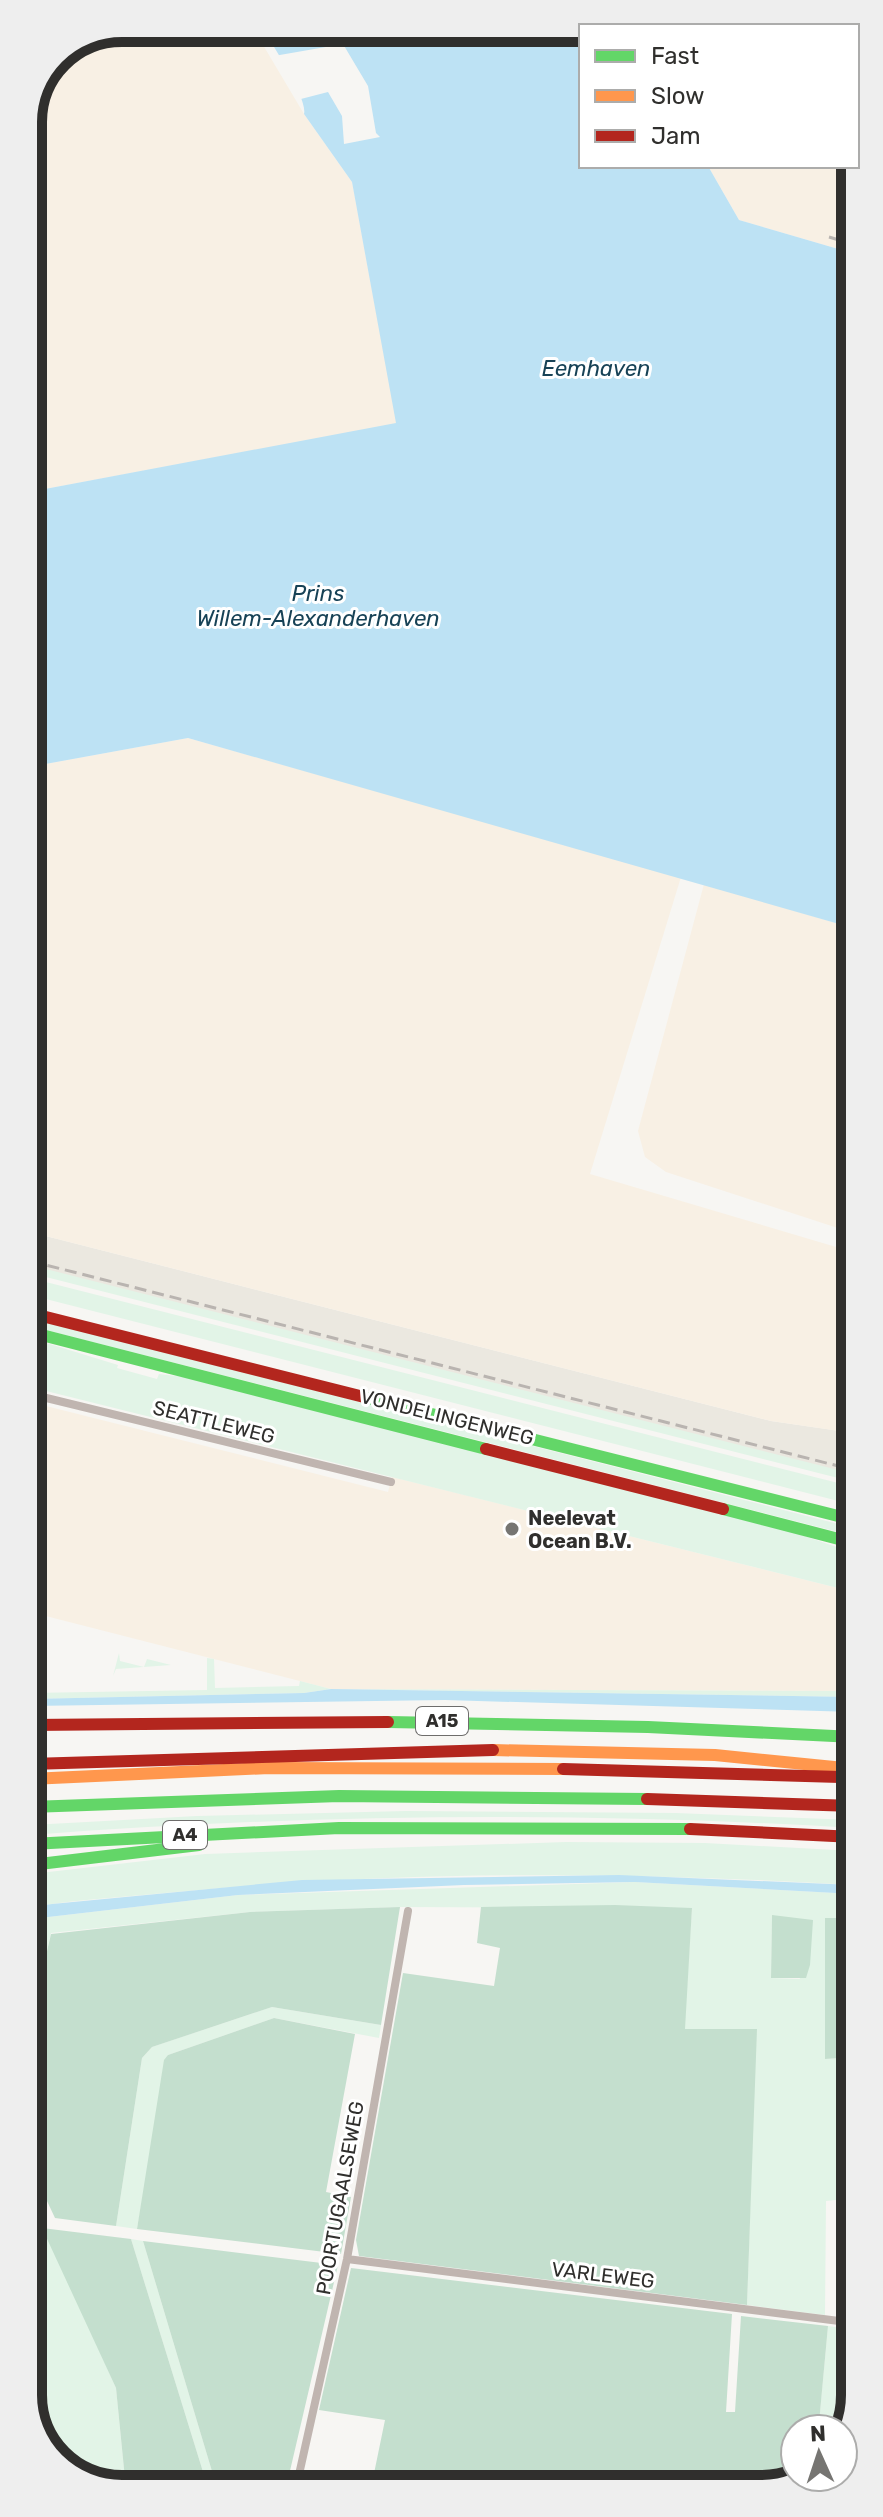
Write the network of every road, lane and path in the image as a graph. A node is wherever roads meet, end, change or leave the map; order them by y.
1 (42, 1316) edge
2 (42, 1335) edge
3 (42, 1397) edge
4 (391, 1482) dead end
5 (841, 1517) edge
6 (841, 1540) edge
7 (42, 1725) edge
8 (841, 1736) edge
9 (42, 1763) edge
10 (841, 1768) edge
11 (42, 1778) edge
12 (841, 1778) edge
13 (128, 1801) junction
14 (42, 1806) edge
15 (841, 1806) edge
16 (42, 1812) edge
17 (339, 1828) junction
18 (841, 1836) edge
19 (42, 1843) edge
20 (42, 1864) edge
21 (408, 1911) dead end
22 (347, 2259) junction
23 (841, 2321) edge
24 (299, 2475) edge

1 - 5 main road, VONDELINGENWEG
2 - 6 main road, VONDELINGENWEG
3 - 4 street, SEATTLEWEG
7 - 8 main road, A15
9 - 10 main road, A15
11 - 12 main road
13 - 14 main road
13 - 15 main road
13 - 16 main road
17 - 18 main road
17 - 19 main road, A4
17 - 20 main road
21 - 22 street, POORTUGAALSEWEG
22 - 23 street, VARLEWEG
22 - 24 street, POORTUGAALSEWEG

